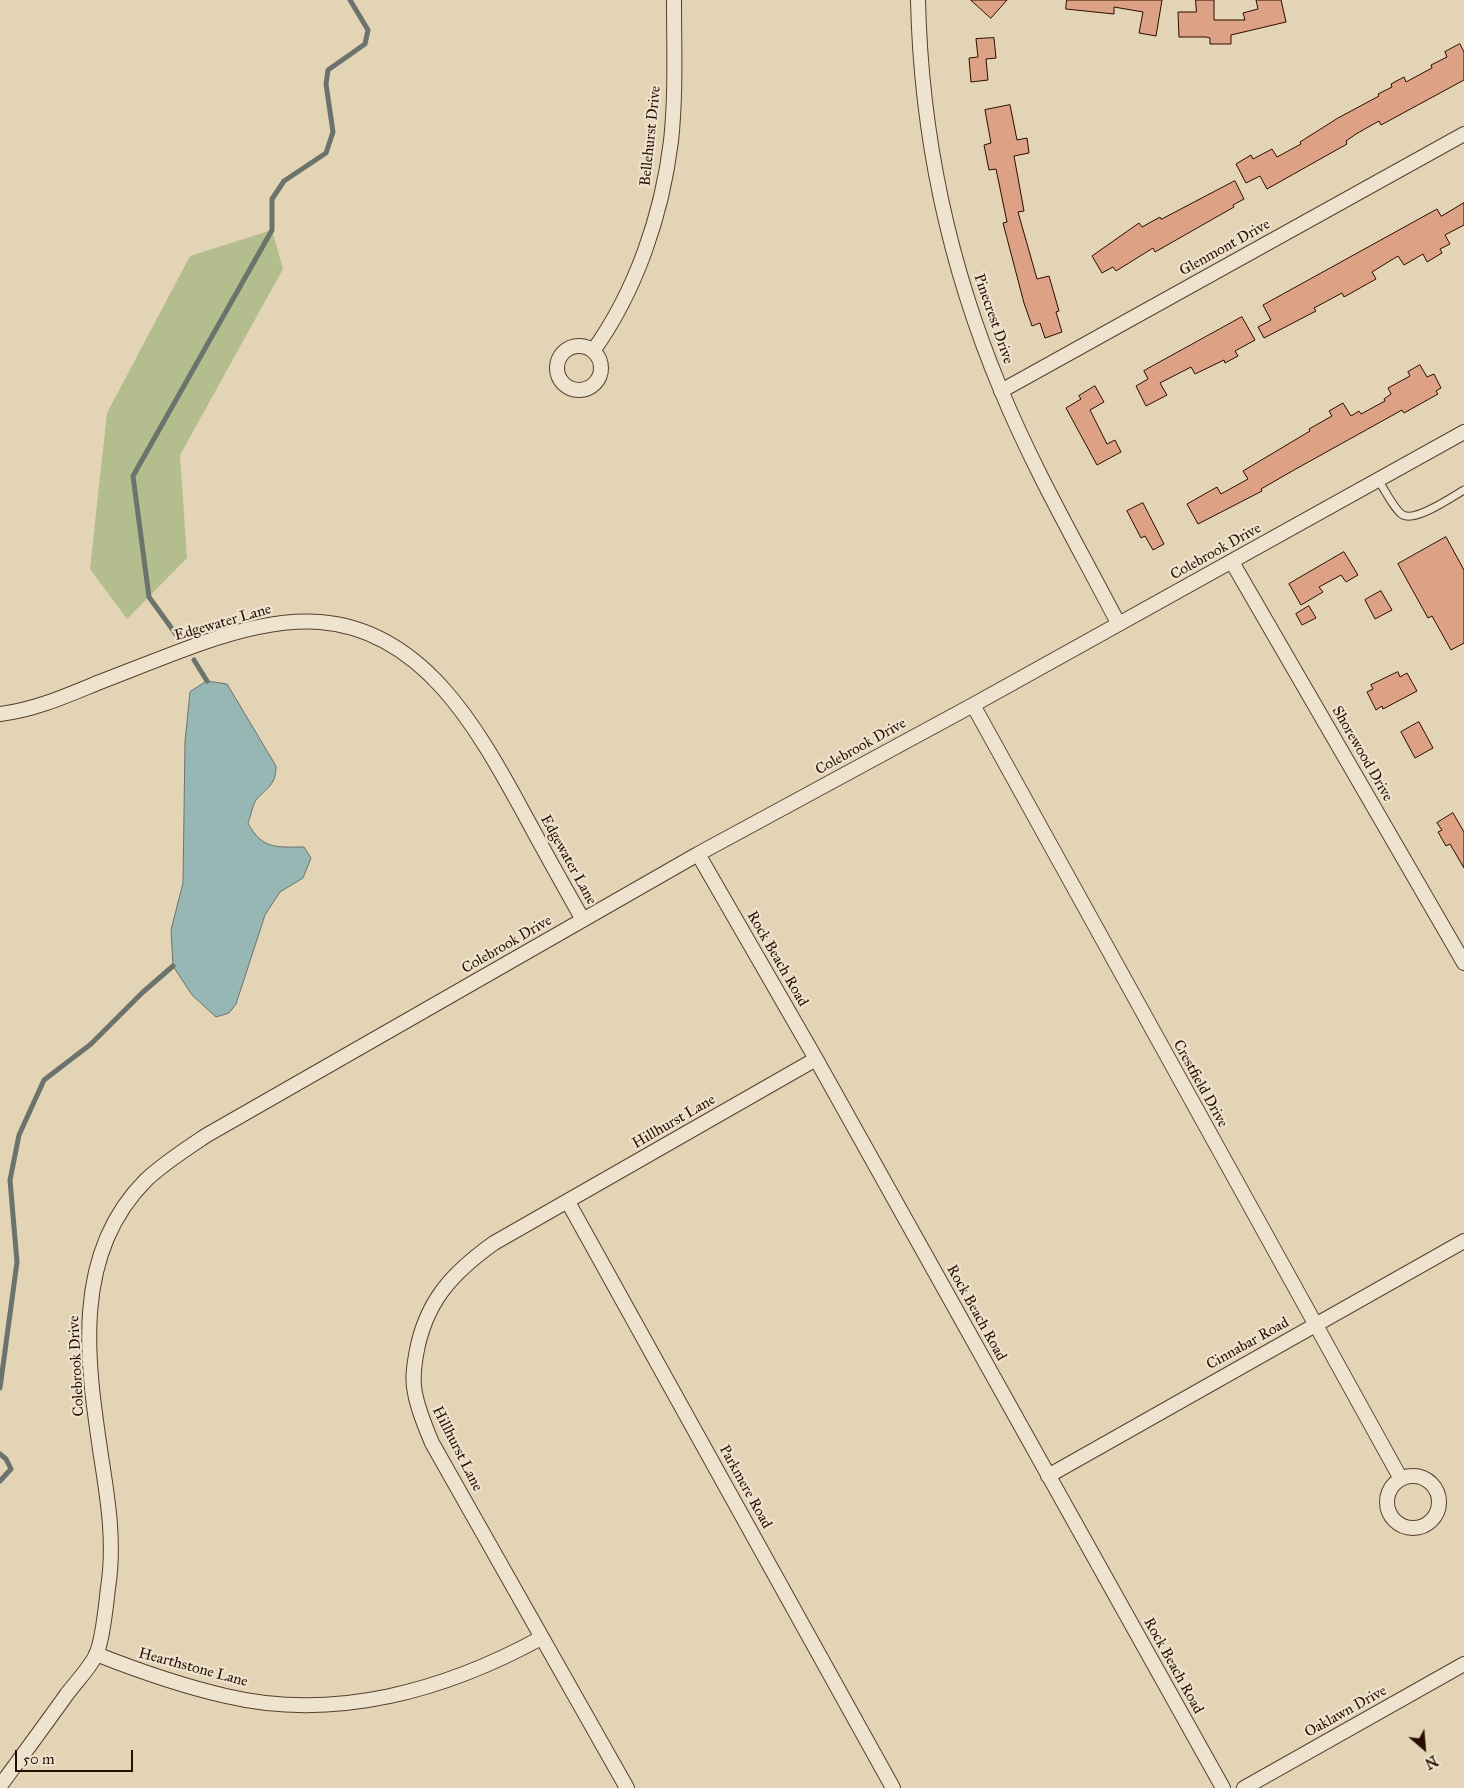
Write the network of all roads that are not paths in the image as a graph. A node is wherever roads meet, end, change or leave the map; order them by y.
1 (674, 0) edge
2 (918, 0) edge
3 (1464, 134) edge
4 (592, 351) dead end
5 (1001, 391) junction
6 (1464, 432) edge
7 (1378, 480) junction
8 (1464, 490) edge
9 (1232, 562) junction
10 (1118, 623) junction
11 (973, 705) junction
12 (0, 714) edge
13 (698, 854) junction
14 (583, 920) junction
15 (1464, 963) edge
16 (816, 1059) junction
17 (568, 1202) junction
18 (1464, 1241) edge
19 (1314, 1325) junction
20 (1048, 1476) junction
21 (1401, 1479) dead end
22 (541, 1638) junction
23 (96, 1654) junction
24 (1464, 1664) edge
25 (0, 1786) edge
26 (627, 1788) edge
27 (893, 1788) edge
28 (1223, 1788) edge
29 (1244, 1788) edge

1 - 4 street, Bellehurst Drive
2 - 5 street, Pinecrest Drive
3 - 5 street, Glenmont Drive
5 - 10 street, Pinecrest Drive
6 - 7 street, Colebrook Drive
7 - 8 lane
7 - 9 street, Colebrook Drive
9 - 10 street, Colebrook Drive
9 - 15 street, Shorewood Drive
10 - 11 street, Colebrook Drive
11 - 13 street, Colebrook Drive
11 - 19 street, Crestfield Drive
12 - 14 street, Edgewater Lane
13 - 14 street, Colebrook Drive
13 - 16 street, Rock Beach Road
14 - 23 street, Colebrook Drive
16 - 17 street, Hillhurst Lane
16 - 20 street, Rock Beach Road
17 - 22 street, Hillhurst Lane
17 - 27 street, Parkmere Road
18 - 19 street, Cinnabar Road
19 - 20 street, Cinnabar Road
19 - 21 street, Crestfield Drive
20 - 28 street, Rock Beach Road
22 - 23 street, Hearthstone Lane
22 - 26 street, Hillhurst Lane
23 - 25 street, Colebrook Drive
24 - 29 street, Oaklawn Drive

